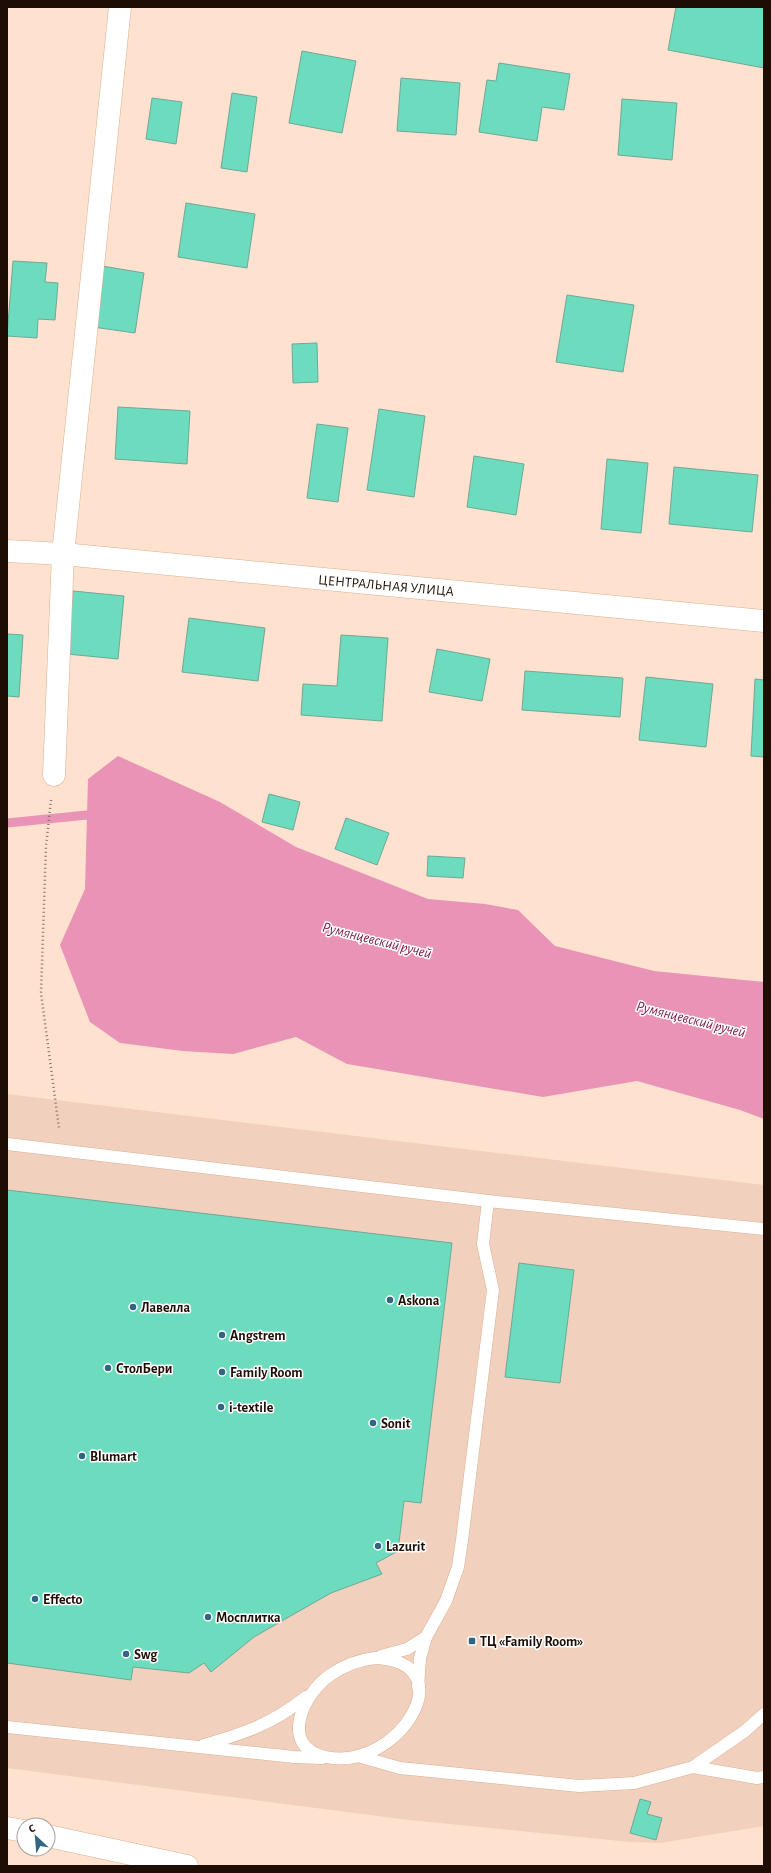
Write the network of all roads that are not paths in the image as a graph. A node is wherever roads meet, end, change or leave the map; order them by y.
1 (120, 7) edge
2 (7, 551) edge
3 (63, 554) junction
4 (764, 621) edge
5 (54, 775) road end
6 (7, 1144) edge
7 (488, 1201) junction
8 (764, 1229) edge
9 (426, 1637) junction
10 (375, 1658) junction
11 (418, 1687) junction
12 (312, 1693) junction
13 (764, 1714) edge
14 (7, 1727) edge
15 (198, 1747) junction
16 (358, 1756) junction
17 (328, 1758) junction
18 (693, 1767) junction
19 (764, 1777) edge
20 (56, 1838) edge
21 (187, 1866) edge

1 - 3 street
2 - 3 street, ЦЕНТРАЛЬНАЯ УЛИЦА
3 - 4 street, ЦЕНТРАЛЬНАЯ УЛИЦА
3 - 5 street
6 - 7 lane
7 - 8 lane
7 - 9 lane
9 - 10 lane
9 - 11 lane
10 - 11 lane
10 - 12 lane
11 - 16 lane
12 - 15 lane
12 - 17 lane
13 - 18 lane
14 - 15 lane
15 - 17 lane
16 - 17 lane
16 - 18 lane
18 - 19 lane
20 - 21 street

